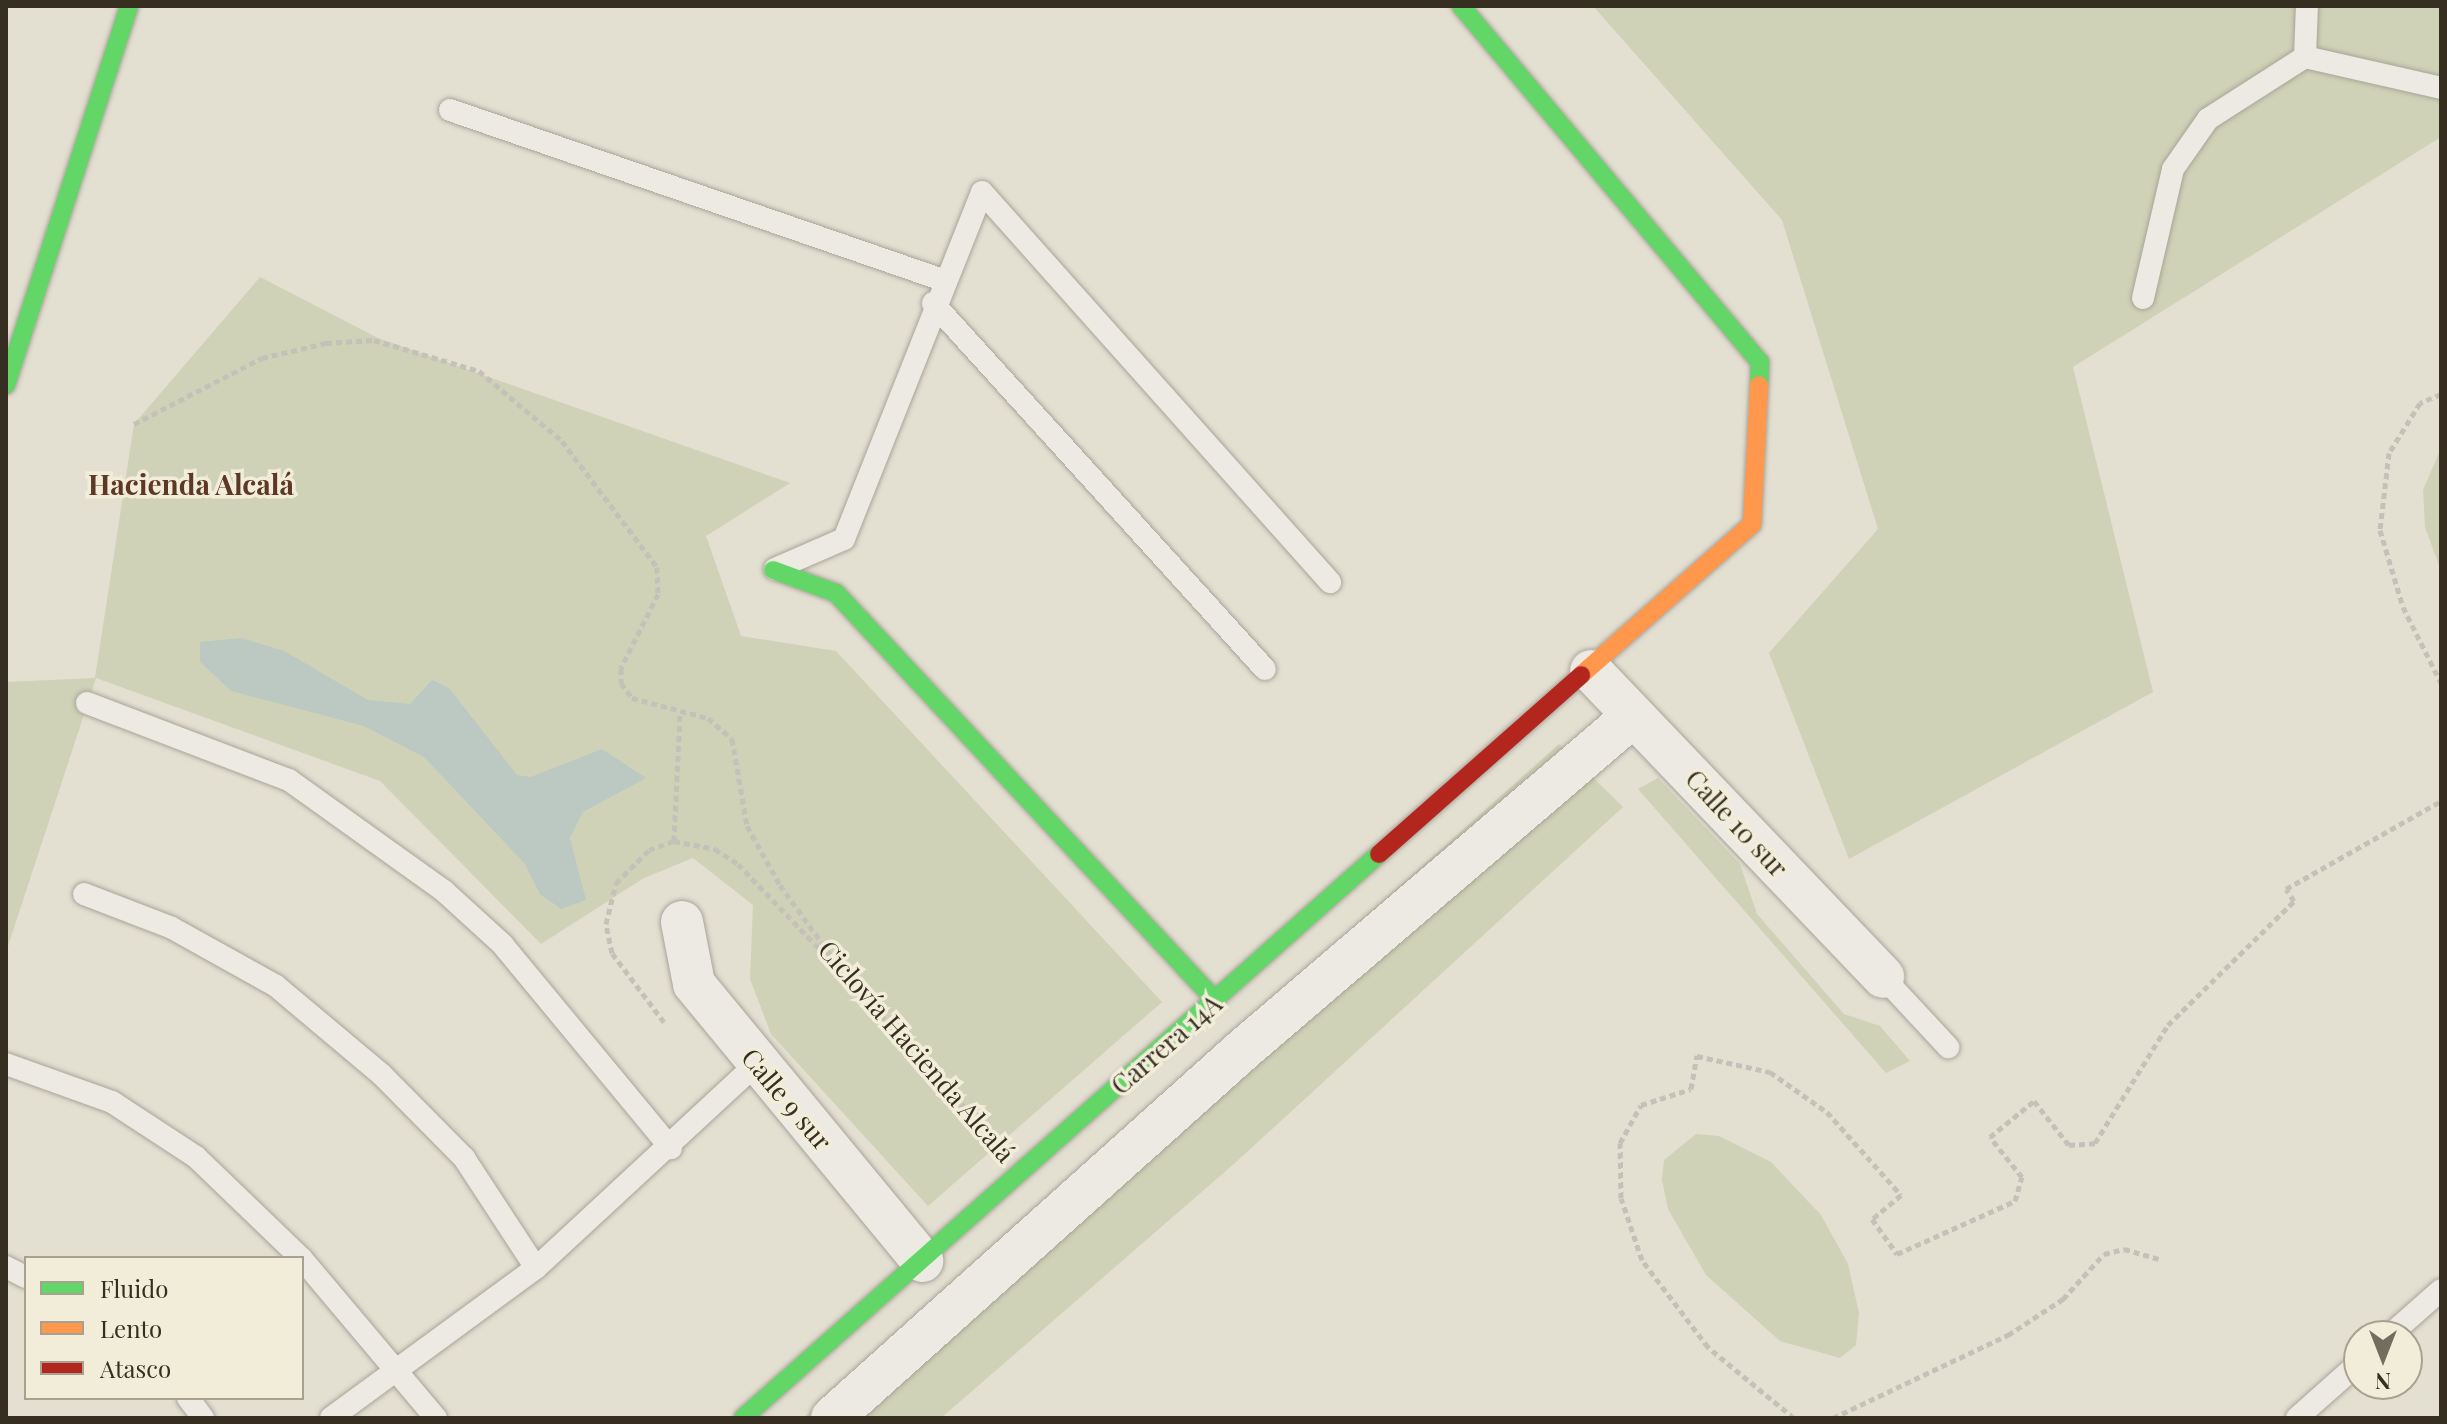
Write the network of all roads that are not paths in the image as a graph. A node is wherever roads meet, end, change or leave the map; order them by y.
1 (129, 6) edge
2 (1461, 6) edge
3 (2307, 6) edge
4 (2305, 57) junction
5 (2441, 88) edge
6 (450, 110) dead end
7 (943, 280) junction
8 (2143, 298) dead end
9 (933, 303) junction
10 (6, 385) edge
11 (773, 570) joint
12 (1330, 582) dead end
13 (1265, 669) dead end
14 (1591, 671) junction
15 (87, 703) dead end
16 (1633, 716) junction
17 (84, 894) dead end
18 (682, 922) dead end
19 (1883, 977) joint
20 (1216, 1001) junction
21 (1948, 1047) dead end
22 (6, 1064) edge
23 (756, 1064) junction
24 (671, 1148) junction
25 (298, 1256) edge
26 (922, 1261) junction
27 (304, 1263) edge
28 (6, 1267) edge
29 (536, 1268) junction
30 (24, 1276) edge
31 (2441, 1290) edge
32 (2407, 1320) edge
33 (395, 1369) junction
34 (2343, 1377) edge
35 (190, 1400) edge
36 (203, 1418) edge
37 (331, 1418) edge
38 (436, 1418) edge
39 (743, 1418) edge
40 (832, 1418) edge
41 (2297, 1418) edge

1 - 10 street
2 - 14 street, Carrera 14A
3 - 4 lane
4 - 5 lane
4 - 8 lane
6 - 7 lane
7 - 9 lane
7 - 12 lane
9 - 11 lane
9 - 13 lane
11 - 20 street
14 - 16 street, Calle 10 sur
14 - 20 street, Carrera 14A
15 - 24 lane
16 - 19 street, Calle 10 sur
16 - 40 street, Carrera 14A
17 - 29 lane
18 - 23 street, Calle 9 sur
19 - 21 lane
20 - 26 street, Carrera 14A
22 - 25 lane
23 - 24 lane
23 - 26 street, Calle 9 sur
24 - 29 lane
26 - 39 street, Carrera 14A
27 - 33 lane
28 - 30 lane
29 - 33 lane
31 - 32 lane
33 - 37 lane
33 - 38 lane
34 - 41 lane
35 - 36 lane

